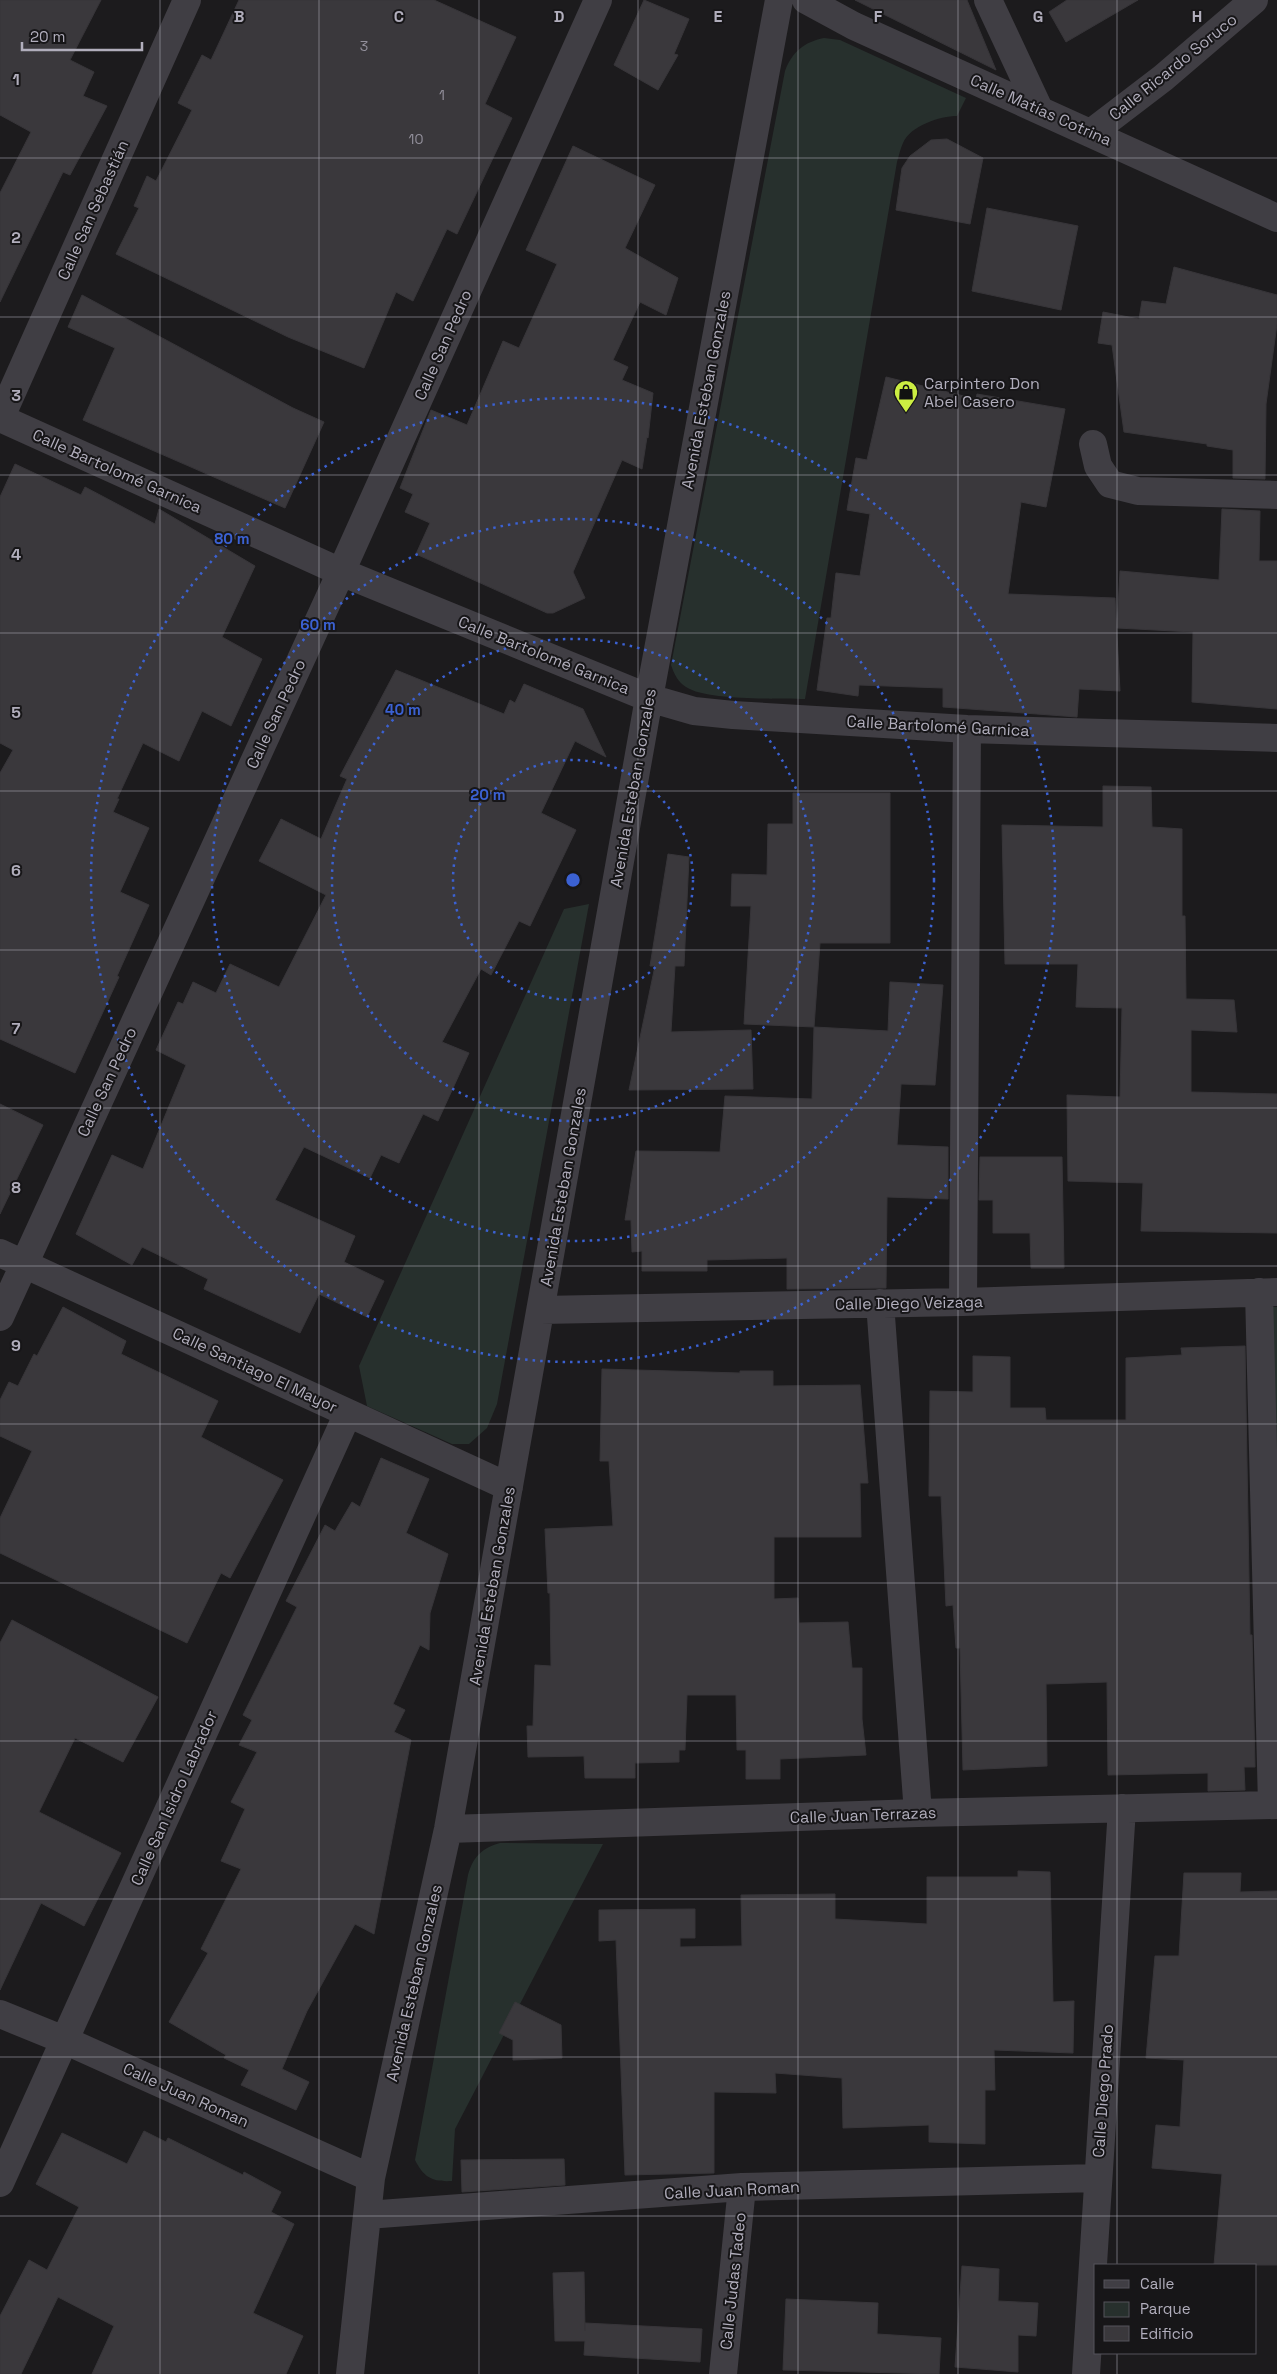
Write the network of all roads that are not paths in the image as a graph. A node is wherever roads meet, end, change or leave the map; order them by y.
1 (187, 0) edge
2 (598, 0) edge
3 (779, 0) edge
4 (806, 0) edge
5 (988, 0) edge
6 (1254, 0) edge
7 (1038, 109) junction
8 (1091, 133) junction
9 (1277, 218) edge
10 (0, 418) edge
11 (1093, 444) dead end
12 (1277, 495) edge
13 (341, 572) junction
14 (649, 698) junction
15 (967, 729) junction
16 (1277, 738) edge
17 (0, 1253) edge
18 (24, 1264) junction
19 (1268, 1292) edge
20 (963, 1302) junction
21 (880, 1303) junction
22 (541, 1310) junction
23 (0, 1317) edge
24 (348, 1413) junction
25 (510, 1487) junction
26 (1275, 1805) edge
27 (1122, 1808) junction
28 (918, 1812) junction
29 (448, 1828) junction
30 (0, 2014) edge
31 (64, 2040) junction
32 (371, 2178) junction
33 (1098, 2178) junction
34 (0, 2183) edge
35 (742, 2187) junction
36 (368, 2215) junction
37 (350, 2374) edge
38 (723, 2374) edge
39 (1086, 2374) edge

1 - 10 street, Calle San Sebastián
2 - 13 street, Calle San Pedro
3 - 14 street, Avenida Esteban Gonzales
4 - 7 street, Calle Matías Cotrina
5 - 7 street
6 - 8 street, Calle Ricardo Soruco
7 - 8 street, Calle Matías Cotrina
8 - 9 street, Calle Matías Cotrina
10 - 13 street, Calle Bartolomé Garnica
11 - 12 street
13 - 14 street, Calle Bartolomé Garnica
13 - 18 street, Calle San Pedro
14 - 15 street, Calle Bartolomé Garnica
14 - 22 street, Avenida Esteban Gonzales
15 - 16 street, Calle Bartolomé Garnica
15 - 20 street
17 - 18 street, Calle Santiago El Mayor
18 - 23 street, Calle San Pedro
18 - 24 street, Calle Santiago El Mayor
19 - 20 street, Calle Diego Veizaga
19 - 26 street
20 - 21 street, Calle Diego Veizaga
21 - 22 street, Calle Diego Veizaga
21 - 28 street
22 - 25 street, Avenida Esteban Gonzales
24 - 25 street, Calle Santiago El Mayor
24 - 31 street, Calle San Isidro Labrador
25 - 29 street, Avenida Esteban Gonzales
26 - 27 street, Calle Juan Terrazas
27 - 28 street, Calle Juan Terrazas
27 - 33 street, Calle Diego Prado
28 - 29 street, Calle Juan Terrazas
29 - 32 street, Avenida Esteban Gonzales
30 - 31 street, Calle Juan Roman
31 - 32 street, Calle Juan Roman
31 - 34 street, Calle San Isidro Labrador
32 - 36 street, Avenida Esteban Gonzales
33 - 35 street, Calle Juan Roman
33 - 39 street, Calle Diego Prado
35 - 36 street, Calle Juan Roman
35 - 38 street, Calle Judas Tadeo
36 - 37 street, Avenida Esteban Gonzales

